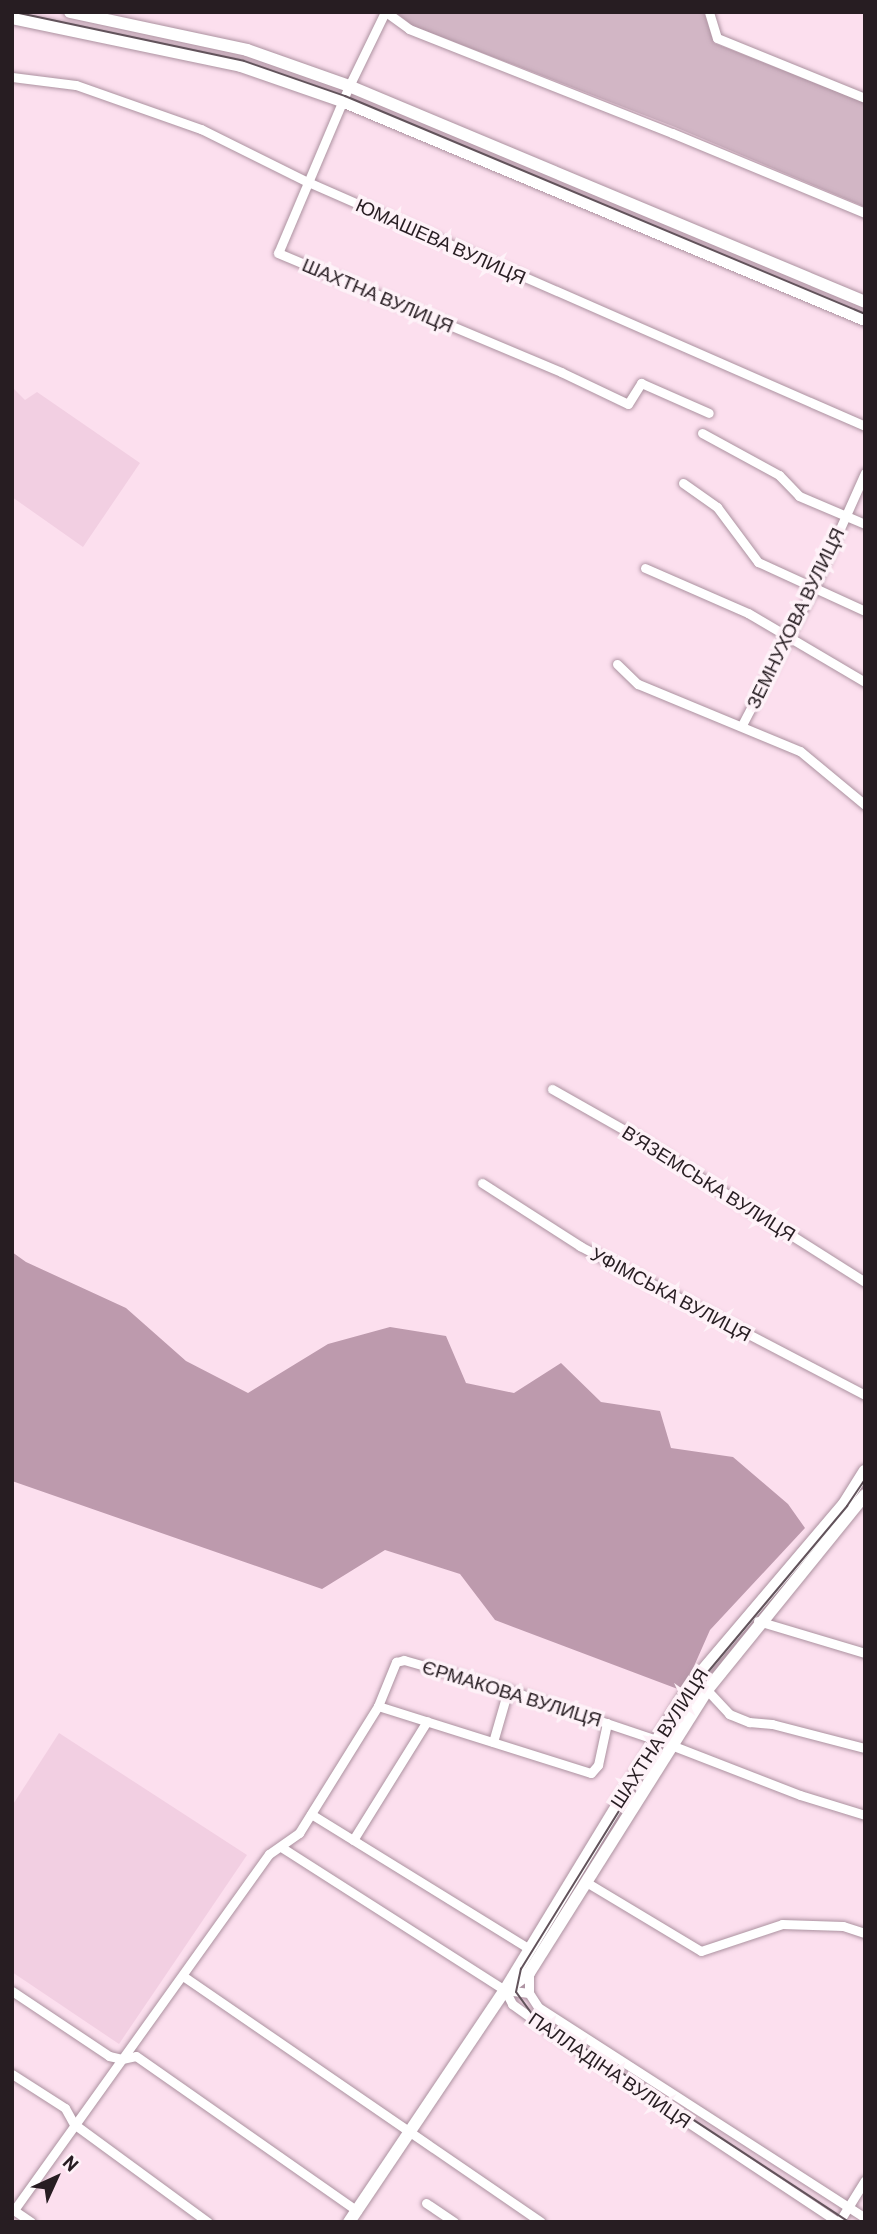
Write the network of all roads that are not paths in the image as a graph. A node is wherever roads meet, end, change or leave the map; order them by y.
1 (70, 12) edge
2 (385, 12) edge
3 (709, 12) edge
4 (12, 18) edge
5 (12, 77) edge
6 (349, 86) junction
7 (865, 98) edge
8 (342, 101) junction
9 (308, 182) junction
10 (865, 213) edge
11 (865, 302) edge
12 (865, 320) edge
13 (709, 413) dead end
14 (865, 426) edge
15 (702, 433) dead end
16 (865, 473) edge
17 (683, 483) dead end
18 (846, 516) junction
19 (865, 524) edge
20 (645, 568) dead end
21 (813, 589) junction
22 (865, 611) edge
23 (789, 636) junction
24 (617, 664) dead end
25 (865, 682) edge
26 (742, 725) junction
27 (865, 805) edge
28 (552, 1089) dead end
29 (482, 1183) dead end
30 (865, 1282) edge
31 (865, 1395) edge
32 (865, 1471) edge
33 (865, 1494) edge
34 (746, 1618) junction
35 (762, 1623) junction
36 (865, 1653) edge
37 (692, 1682) junction
38 (508, 1690) junction
39 (707, 1690) junction
40 (378, 1706) junction
41 (427, 1721) junction
42 (607, 1723) junction
43 (655, 1739) junction
44 (493, 1742) junction
45 (671, 1745) junction
46 (865, 1748) edge
47 (311, 1814) junction
48 (865, 1815) edge
49 (353, 1840) junction
50 (281, 1847) junction
51 (586, 1882) junction
52 (865, 1933) edge
53 (528, 1948) junction
54 (529, 1973) junction
55 (183, 1976) junction
56 (505, 1990) junction
57 (12, 1991) edge
58 (529, 1993) junction
59 (122, 2059) junction
60 (12, 2074) edge
61 (75, 2124) junction
62 (410, 2134) junction
63 (865, 2180) edge
64 (426, 2203) dead end
65 (848, 2208) junction
66 (13, 2209) edge
67 (353, 2216) edge
68 (865, 2218) edge
69 (31, 2222) edge
70 (208, 2222) edge
71 (454, 2222) edge
72 (541, 2222) edge
73 (838, 2222) edge

1 - 6 main road
2 - 6 street, ШАХТНА ВУЛИЦЯ
2 - 10 street
3 - 7 street
4 - 8 main road
5 - 9 street, ЮМАШЕВА ВУЛИЦЯ
6 - 8 street, ШАХТНА ВУЛИЦЯ
6 - 11 main road
8 - 9 street, ШАХТНА ВУЛИЦЯ
8 - 12 main road
9 - 13 street, ШАХТНА ВУЛИЦЯ
9 - 14 street, ЮМАШЕВА ВУЛИЦЯ
15 - 18 street
16 - 18 street, ЗЕМНУХОВА ВУЛИЦЯ
17 - 21 street
18 - 19 street
18 - 21 street, ЗЕМНУХОВА ВУЛИЦЯ
20 - 23 street
21 - 22 street
21 - 23 street, ЗЕМНУХОВА ВУЛИЦЯ
23 - 25 street
23 - 26 street, ЗЕМНУХОВА ВУЛИЦЯ
24 - 26 street
26 - 27 street
28 - 30 street, В’ЯЗЕМСЬКА ВУЛИЦЯ
29 - 31 street, УФІМСЬКА ВУЛИЦЯ
32 - 34 main road, ШАХТНА ВУЛИЦЯ
33 - 35 main road, ШАХТНА ВУЛИЦЯ
34 - 35 street
34 - 37 main road, ШАХТНА ВУЛИЦЯ
35 - 36 street
35 - 39 main road, ШАХТНА ВУЛИЦЯ
37 - 39 street
37 - 43 main road, ШАХТНА ВУЛИЦЯ
38 - 40 street, ЄРМАКОВА ВУЛИЦЯ
38 - 42 street, ЄРМАКОВА ВУЛИЦЯ
38 - 44 street
39 - 45 main road, ШАХТНА ВУЛИЦЯ
39 - 46 street
40 - 41 street
40 - 47 street, ЄРМАКОВА ВУЛИЦЯ
41 - 44 street
41 - 49 street
42 - 43 street, ЄРМАКОВА ВУЛИЦЯ
42 - 44 street
43 - 45 street, ЄРМАКОВА ВУЛИЦЯ
43 - 53 main road, ШАХТНА ВУЛИЦЯ
45 - 48 street, ЄРМАКОВА ВУЛИЦЯ
45 - 51 main road, ШАХТНА ВУЛИЦЯ
47 - 49 street
47 - 50 street, ЄРМАКОВА ВУЛИЦЯ
49 - 53 street
50 - 55 street, ЄРМАКОВА ВУЛИЦЯ
50 - 56 street, ПАЛЛАДІНА ВУЛИЦЯ
51 - 52 street
51 - 54 main road, ШАХТНА ВУЛИЦЯ
53 - 56 main road, ШАХТНА ВУЛИЦЯ
54 - 56 main road, ШАХТНА ВУЛИЦЯ
54 - 58 street
55 - 59 street, ЄРМАКОВА ВУЛИЦЯ
55 - 62 street
56 - 58 street
56 - 62 main road, ШАХТНА ВУЛИЦЯ
56 - 73 street, ПАЛЛАДІНА ВУЛИЦЯ
57 - 59 street
58 - 65 street
59 - 61 street, ЄРМАКОВА ВУЛИЦЯ
59 - 67 street
60 - 61 street
61 - 66 street, ЄРМАКОВА ВУЛИЦЯ
61 - 70 street
62 - 67 main road, ШАХТНА ВУЛИЦЯ
62 - 72 street
63 - 65 street
64 - 71 street
65 - 68 street
65 - 73 street
66 - 69 street

